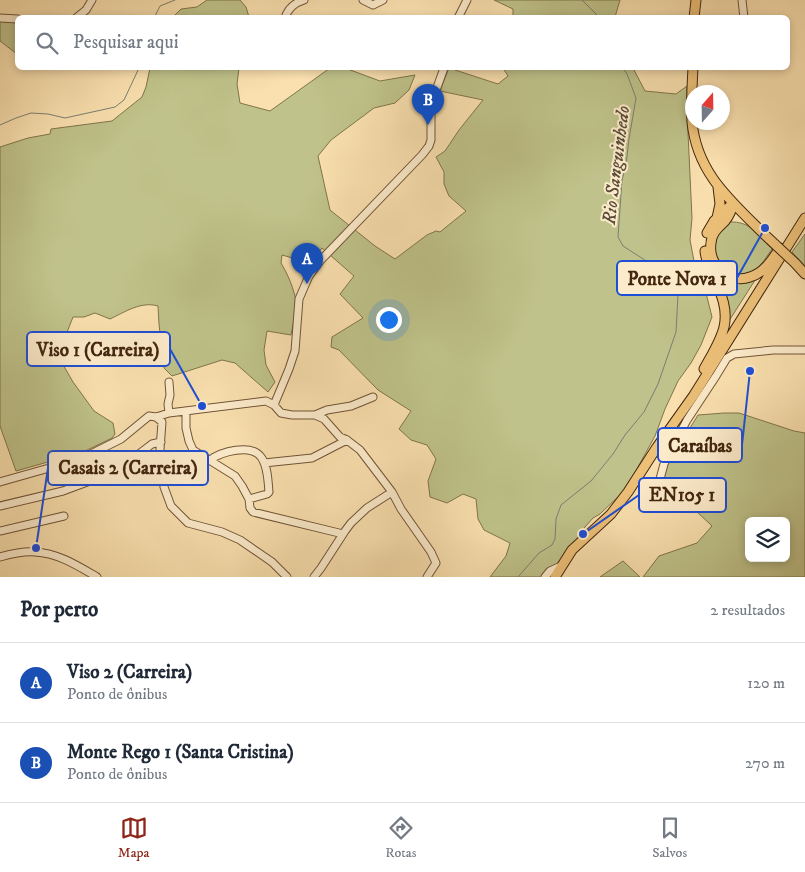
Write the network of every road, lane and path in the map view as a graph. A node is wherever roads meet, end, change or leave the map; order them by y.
1 (92, 0) edge
2 (304, 0) edge
3 (363, 0) edge
4 (383, 0) edge
5 (467, 0) edge
6 (696, 0) edge
7 (742, 0) edge
8 (80, 15) edge
9 (287, 15) edge
10 (460, 15) edge
11 (694, 15) edge
12 (744, 15) edge
13 (0, 18) edge
14 (15, 19) edge
15 (443, 70) edge
16 (693, 70) edge
17 (718, 186) junction
18 (733, 203) junction
19 (805, 210) edge
20 (805, 218) edge
21 (721, 219) junction
22 (749, 219) junction
23 (805, 230) edge
24 (775, 256) junction
25 (773, 270) junction
26 (805, 274) edge
27 (805, 350) edge
28 (701, 376) junction
29 (169, 382) dead end
30 (373, 397) dead end
31 (274, 405) junction
32 (186, 411) junction
33 (169, 413) junction
34 (315, 415) junction
35 (156, 417) junction
36 (347, 440) junction
37 (161, 442) junction
38 (657, 448) junction
39 (210, 460) junction
40 (264, 463) junction
41 (660, 479) dead end
42 (0, 482) edge
43 (392, 492) junction
44 (249, 499) junction
45 (0, 506) edge
46 (64, 516) dead end
47 (0, 531) edge
48 (342, 535) junction
49 (0, 557) edge
50 (561, 566) junction
51 (97, 577) edge
52 (287, 577) edge
53 (314, 577) edge
54 (427, 577) edge
55 (545, 577) edge
56 (555, 577) edge

1 - 8 street
2 - 9 street
3 - 4 street
5 - 10 street
6 - 11 main road
7 - 12 street
13 - 14 street
15 - 31 street
16 - 17 main road
17 - 18 main road
17 - 21 main road
18 - 21 main road
18 - 22 main road
19 - 24 main road
20 - 25 main road
21 - 22 main road
21 - 24 main road
21 - 28 main road
22 - 26 main road, bridge
23 - 25 main road
24 - 28 main road
25 - 38 main road
27 - 41 street
28 - 38 main road
29 - 33 street
30 - 34 street
31 - 32 street
31 - 34 street
32 - 33 street
32 - 39 street
33 - 35 street
34 - 36 street
35 - 37 street
35 - 42 street
36 - 40 street
36 - 43 street
37 - 45 street
37 - 52 street
38 - 50 main road
39 - 40 street
39 - 44 street
40 - 44 street
43 - 48 street
43 - 54 street
44 - 48 street
46 - 47 street
48 - 53 street
49 - 51 street
50 - 55 street
50 - 56 main road

